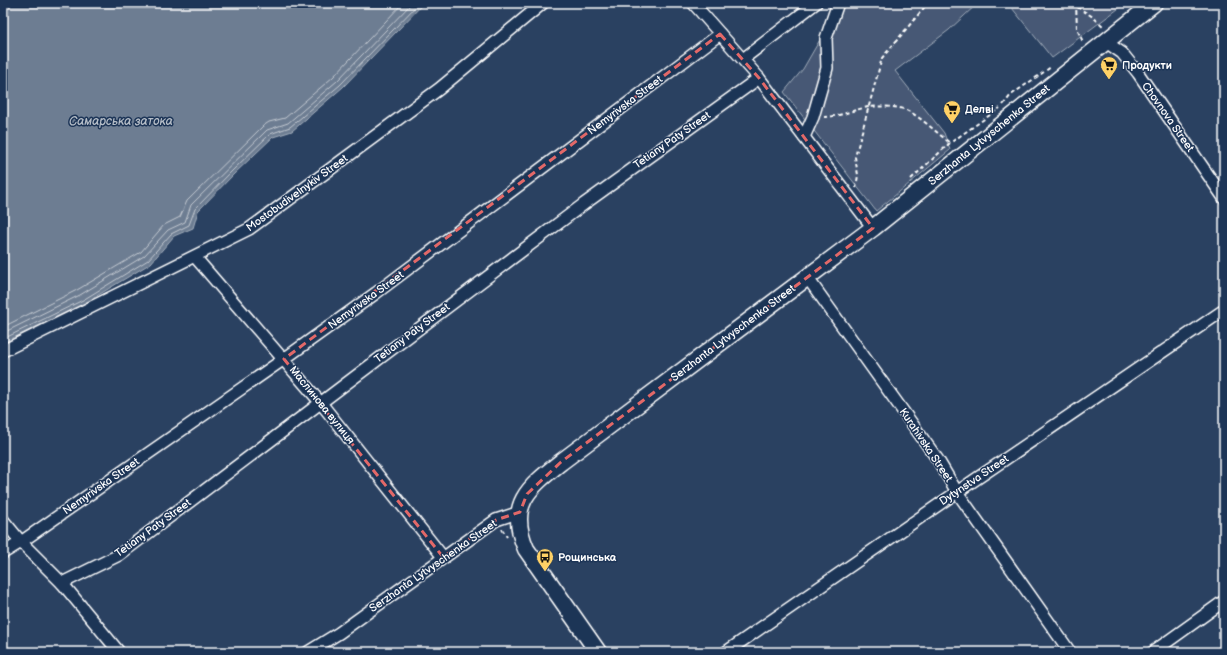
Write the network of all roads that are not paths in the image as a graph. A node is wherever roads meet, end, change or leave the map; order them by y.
1 (543, 3) edge
2 (693, 3) edge
3 (816, 3) edge
4 (838, 3) edge
5 (1154, 3) edge
6 (720, 34) junction
7 (1104, 34) junction
8 (743, 59) junction
9 (759, 78) junction
10 (804, 137) junction
11 (1224, 198) edge
12 (873, 228) junction
13 (195, 257) junction
14 (807, 277) junction
15 (1224, 310) edge
16 (3, 351) edge
17 (284, 359) junction
18 (320, 402) junction
19 (957, 492) junction
20 (520, 512) junction
21 (3, 520) edge
22 (21, 542) junction
23 (3, 553) edge
24 (444, 557) junction
25 (62, 583) junction
26 (1224, 601) edge
27 (119, 652) edge
28 (308, 652) edge
29 (598, 652) edge
30 (726, 652) edge
31 (1070, 652) edge
32 (1153, 652) edge

1 - 13 street, Mostobudivelnykiv Street
2 - 6 street
3 - 8 street
4 - 10 street
5 - 7 main road, Serzhanta Lytvyschenka Street
6 - 8 street
6 - 17 street, Nemyrivska Street
7 - 11 street, Chovnova Street
7 - 12 main road, Serzhanta Lytvyschenka Street
8 - 9 street
9 - 10 street
9 - 18 street, Tetiany Paty Street
10 - 12 street
12 - 14 main road, Serzhanta Lytvyschenka Street
13 - 16 street, Mostobudivelnykiv Street
13 - 17 street, Маслинова вулиця
14 - 19 street, Kurahivska Street
14 - 20 main road, Serzhanta Lytvyschenka Street
15 - 19 street, Dytynstva Street
17 - 18 street, Маслинова вулиця
17 - 22 street, Nemyrivska Street
18 - 24 street, Маслинова вулиця
18 - 25 street, Tetiany Paty Street
19 - 30 street, Dytynstva Street
19 - 31 street, Kurahivska Street
20 - 24 street, Serzhanta Lytvyschenka Street
20 - 29 main road
21 - 22 street
22 - 23 street, Nemyrivska Street
22 - 25 street
24 - 28 street, Serzhanta Lytvyschenka Street
25 - 27 street
26 - 32 street

